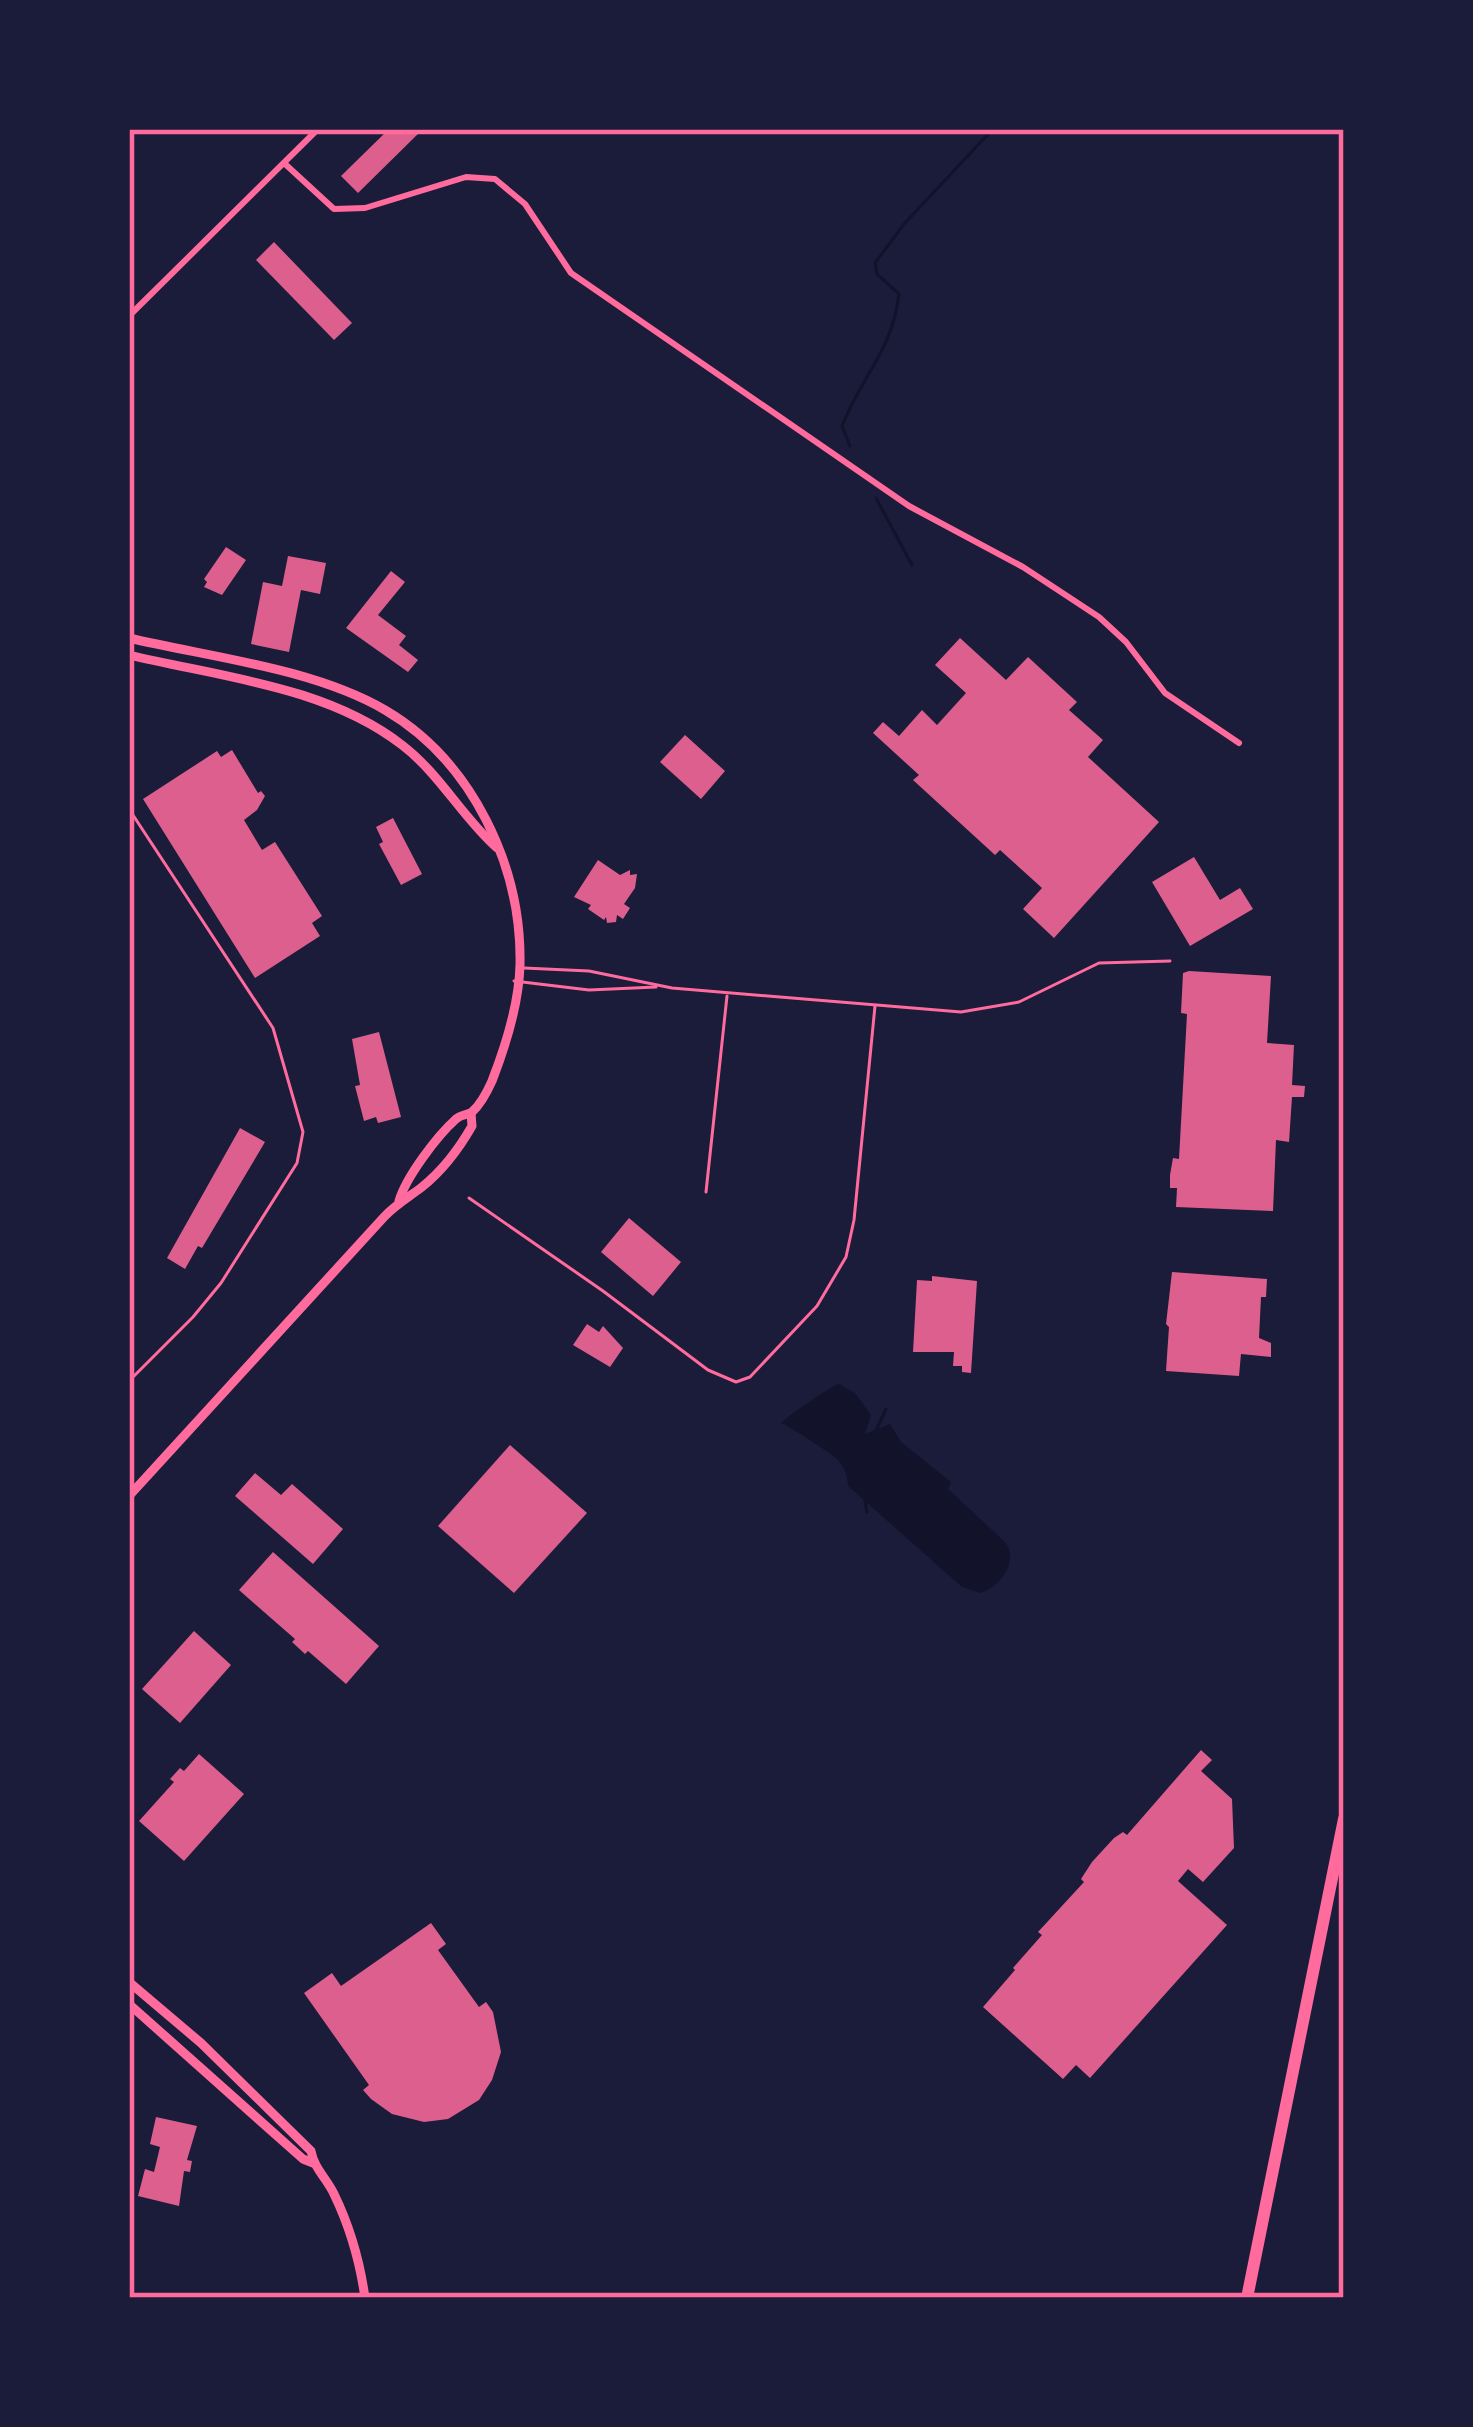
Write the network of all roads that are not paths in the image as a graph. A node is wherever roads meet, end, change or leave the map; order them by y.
1 (318, 129) edge
2 (284, 163) junction
3 (129, 316) edge
4 (129, 638) edge
5 (129, 655) edge
6 (1239, 743) dead end
7 (129, 808) edge
8 (497, 848) junction
9 (1170, 961) dead end
10 (518, 968) junction
11 (516, 981) junction
12 (658, 987) junction
13 (727, 994) junction
14 (874, 1006) junction
15 (471, 1113) junction
16 (706, 1192) dead end
17 (469, 1198) dead end
18 (399, 1201) junction
19 (129, 1381) edge
20 (129, 1496) edge
21 (1344, 1819) edge
22 (129, 1982) edge
23 (129, 2004) edge
24 (314, 2163) junction
25 (365, 2298) edge
26 (1247, 2298) edge

1 - 2 street
2 - 3 street
2 - 6 street
4 - 8 main road
5 - 8 main road
7 - 19 lane
8 - 10 main road
9 - 14 lane
10 - 11 main road
10 - 12 lane
11 - 12 lane
11 - 15 main road
12 - 13 lane
13 - 14 lane
13 - 16 lane
14 - 17 lane
15 - 18 main road
15 - 18 main road
18 - 20 main road
21 - 26 highway
22 - 24 main road
23 - 24 main road
24 - 25 main road

